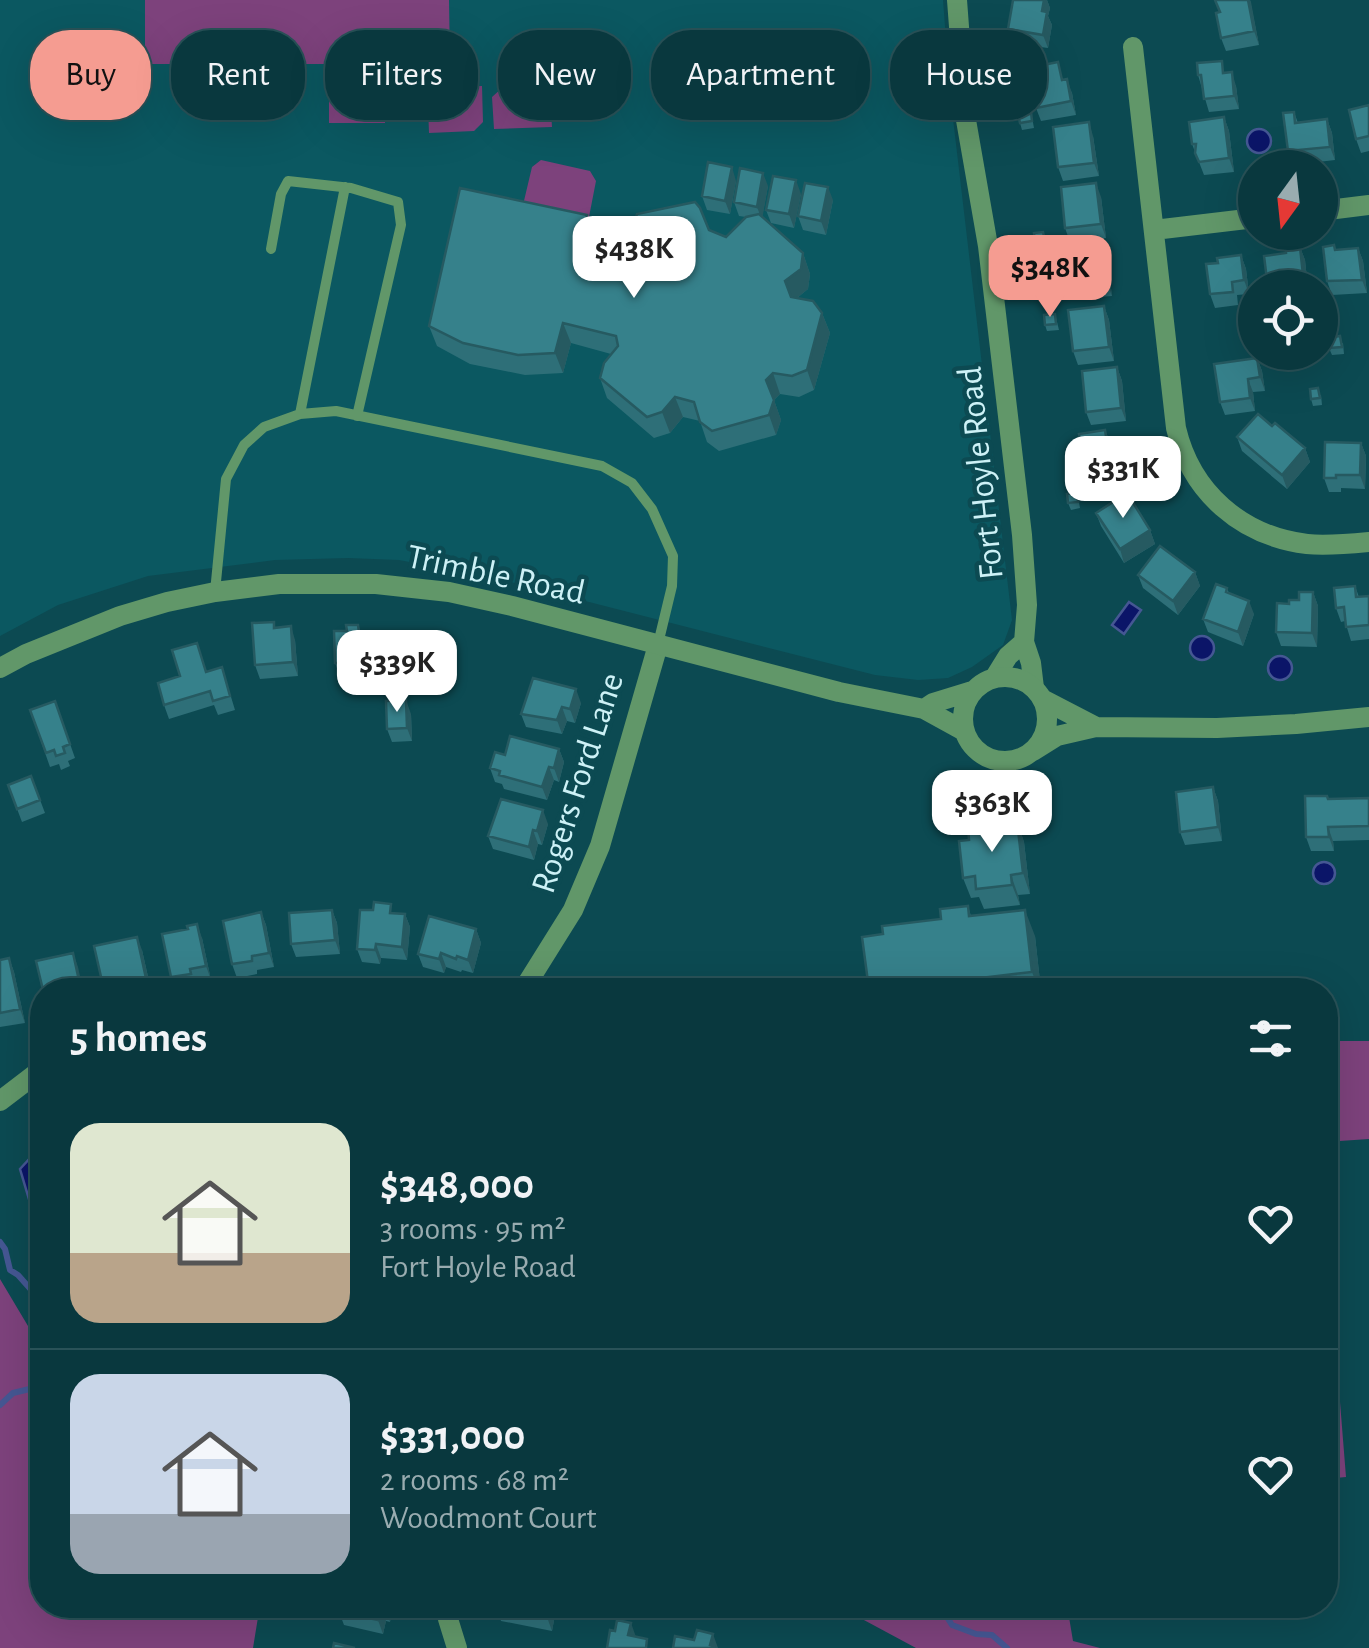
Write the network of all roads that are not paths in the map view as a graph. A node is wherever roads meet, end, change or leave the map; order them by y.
1 (957, 0) edge
2 (1133, 46) dead end
3 (344, 187) junction
4 (1369, 204) edge
5 (1338, 208) edge
6 (1238, 220) edge
7 (1154, 230) junction
8 (271, 248) dead end
9 (300, 414) junction
10 (357, 416) junction
11 (1369, 542) edge
12 (215, 592) junction
13 (1024, 642) junction
14 (658, 645) junction
15 (0, 668) edge
16 (996, 677) junction
17 (972, 692) junction
18 (1038, 694) junction
19 (924, 709) junction
20 (1369, 716) edge
21 (1096, 727) junction
22 (964, 731) junction
23 (1033, 751) junction
24 (530, 978) edge
25 (30, 1078) edge
26 (0, 1101) edge
27 (448, 1618) edge
28 (457, 1648) edge

1 - 13 street, Fort Hoyle Road
2 - 7 street
3 - 8 lane
3 - 9 lane
3 - 10 lane
4 - 5 street
6 - 7 street
7 - 11 street
9 - 10 lane
9 - 12 lane
10 - 14 lane
12 - 14 street, Trimble Road
12 - 15 street, Trimble Road
13 - 16 street
13 - 18 street, Fort Hoyle Road
14 - 19 street, Trimble Road
14 - 24 street, Rogers Ford Lane
16 - 17 street
16 - 18 street
17 - 19 street
17 - 22 street
18 - 21 street
18 - 23 street
19 - 22 street, Trimble Road
20 - 21 street
21 - 23 street
22 - 23 street
25 - 26 street
27 - 28 street

